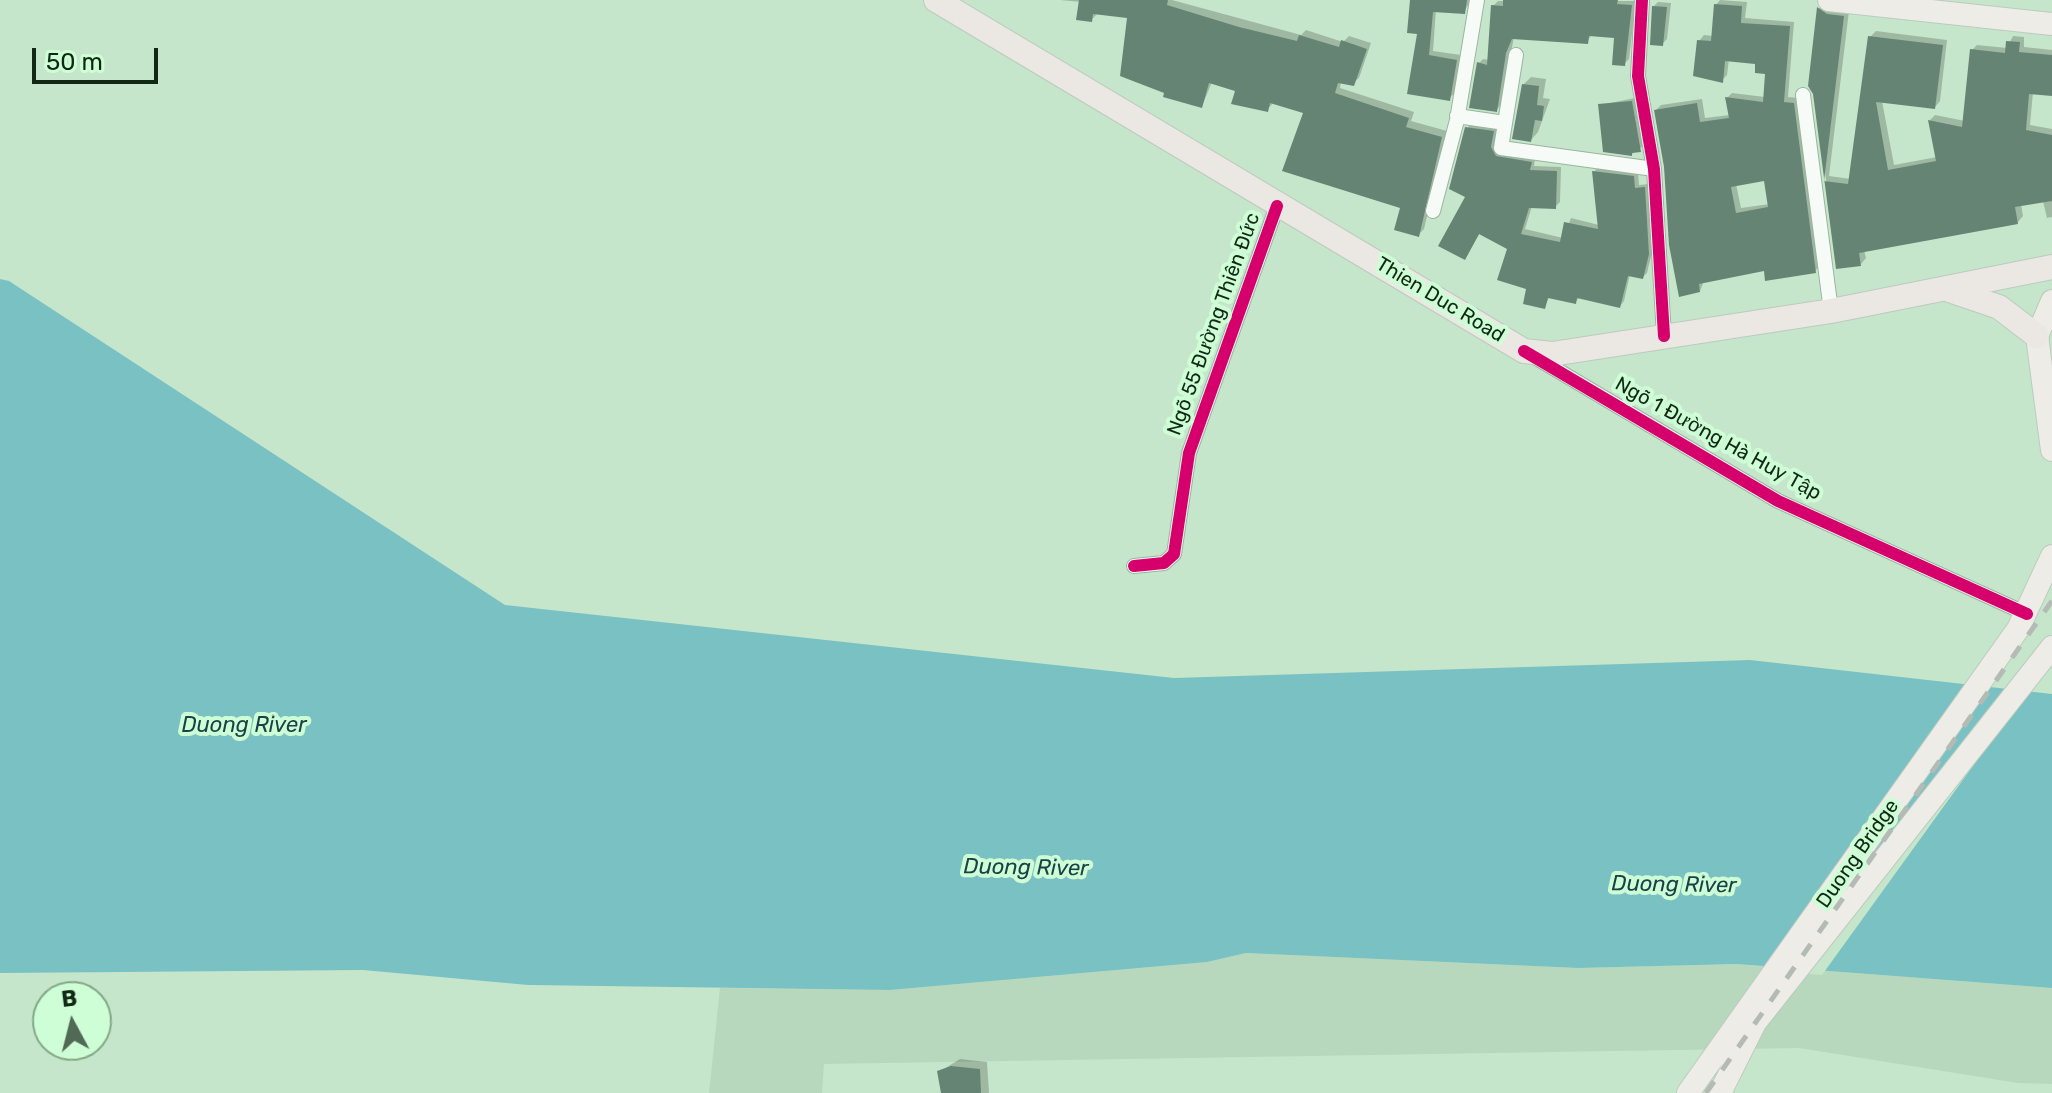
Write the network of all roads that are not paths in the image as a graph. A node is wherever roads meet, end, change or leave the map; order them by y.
1 (936, 0) edge
2 (1477, 0) edge
3 (1642, 0) edge
4 (1829, 0) edge
5 (2052, 24) edge
6 (1516, 55) dead end
7 (1803, 95) dead end
8 (1457, 116) junction
9 (1505, 123) junction
10 (1654, 169) junction
11 (1277, 206) junction
12 (1433, 211) dead end
13 (2052, 267) edge
14 (1943, 289) junction
15 (2052, 301) edge
16 (1831, 311) junction
17 (1664, 336) junction
18 (2037, 336) junction
19 (1524, 351) junction
20 (2052, 450) edge
21 (2052, 556) edge
22 (1134, 566) dead end
23 (2027, 614) junction
24 (2052, 647) edge
25 (1688, 1093) edge
26 (1720, 1093) edge

1 - 11 highway, Thien Duc Road
2 - 8 street
3 - 10 street
4 - 5 main road
6 - 9 street
7 - 16 street
8 - 9 street
8 - 12 street
9 - 10 street
10 - 17 street
11 - 19 highway, Thien Duc Road
11 - 22 street, Ngõ 55 Đường Thiên Đức
13 - 14 highway, Thien Duc Road
14 - 16 highway, Thien Duc Road
14 - 18 highway
15 - 18 main road
16 - 17 highway, Thien Duc Road
17 - 19 highway, Thien Duc Road
18 - 20 main road
19 - 23 street, Ngõ 1 Đường Hà Huy Tập
21 - 23 main road, Duong Bridge
23 - 25 main road, Duong Bridge
24 - 26 main road, Duong Bridge

